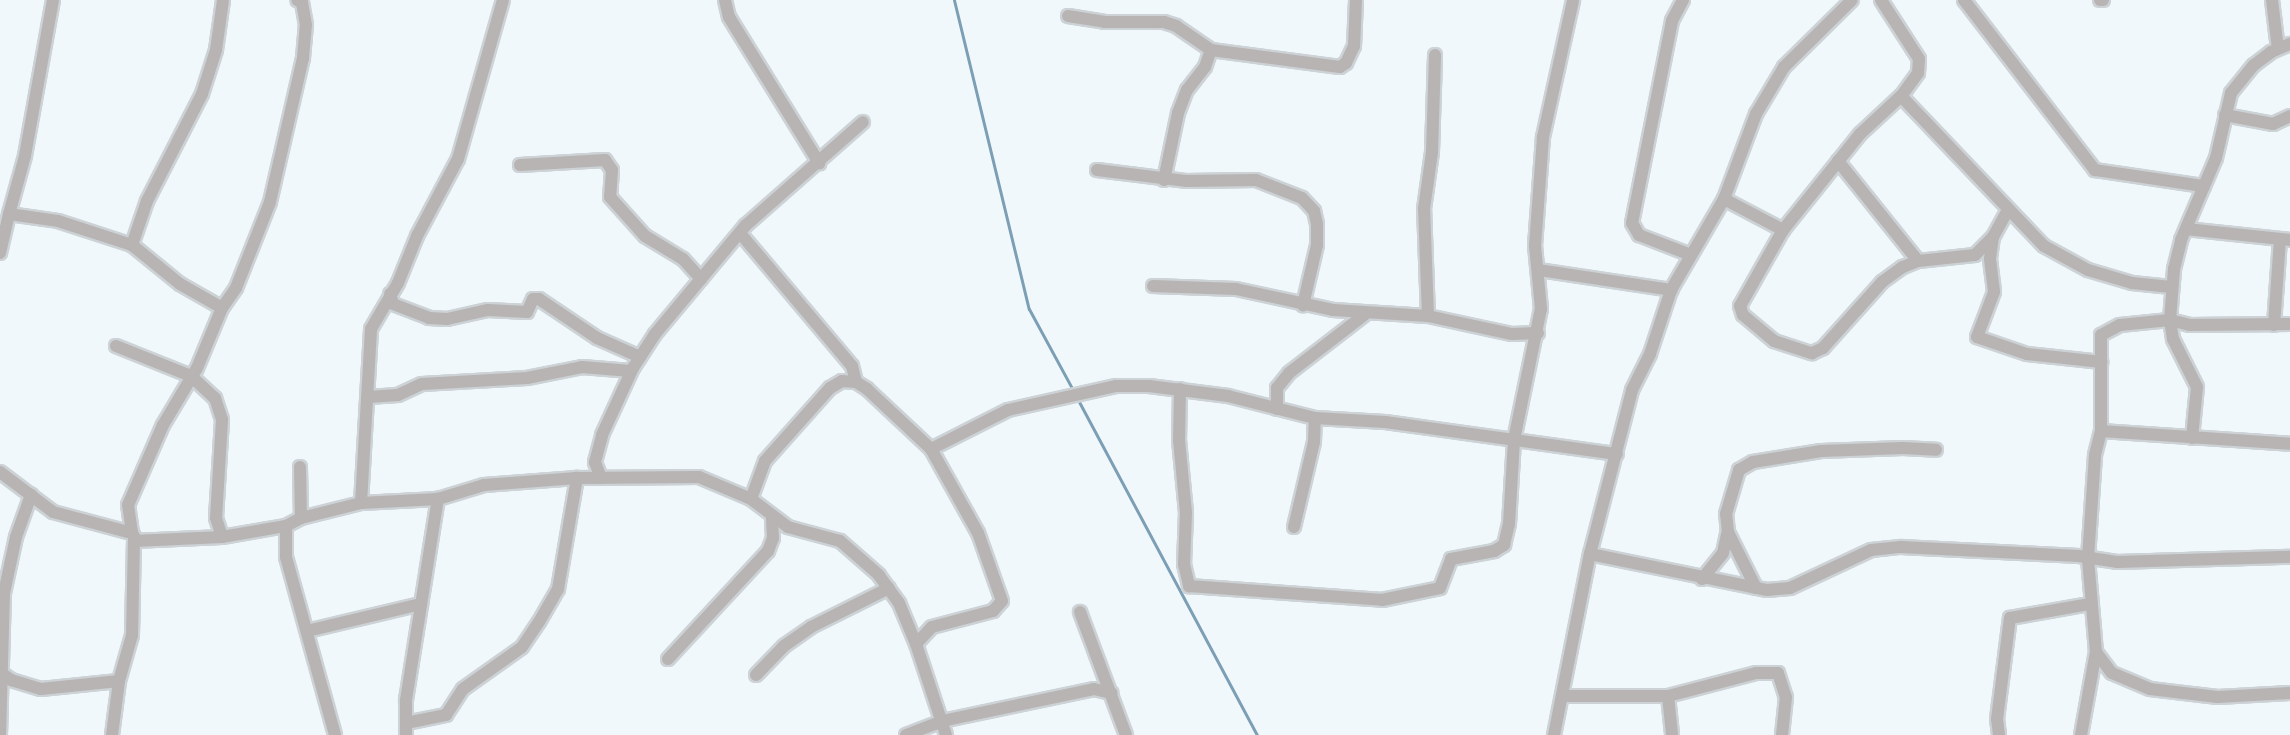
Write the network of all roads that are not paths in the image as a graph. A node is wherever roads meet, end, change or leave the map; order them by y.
1 (53, 0) edge
2 (223, 0) edge
3 (297, 0) edge
4 (502, 0) edge
5 (725, 0) edge
6 (1356, 0) edge
7 (1573, 0) edge
8 (1683, 0) edge
9 (1852, 0) edge
10 (1881, 0) edge
11 (1964, 0) edge
12 (2272, 0) edge
13 (1068, 16) dead end
14 (2290, 44) edge
15 (2278, 49) junction
16 (1211, 50) junction
17 (1436, 55) dead end
18 (1901, 96) junction
19 (2225, 115) junction
20 (2290, 116) edge
21 (863, 122) dead end
22 (1838, 161) junction
23 (819, 163) junction
24 (520, 165) dead end
25 (1097, 170) dead end
26 (1164, 180) junction
27 (2204, 186) junction
28 (1724, 199) junction
29 (2008, 210) junction
30 (9, 214) junction
31 (2186, 229) junction
32 (1783, 230) junction
33 (740, 232) junction
34 (1993, 237) junction
35 (2285, 240) edge
36 (132, 245) junction
37 (0, 253) edge
38 (1691, 255) junction
39 (1918, 261) junction
40 (1539, 270) junction
41 (701, 279) junction
42 (1152, 286) dead end
43 (2171, 287) junction
44 (1671, 291) junction
45 (390, 294) junction
46 (1303, 305) junction
47 (222, 308) junction
48 (1364, 315) junction
49 (1428, 316) junction
50 (2170, 320) junction
51 (2290, 324) edge
52 (2274, 325) junction
53 (1538, 333) junction
54 (116, 346) dead end
55 (640, 357) junction
56 (2102, 362) junction
57 (631, 371) junction
58 (191, 376) junction
59 (856, 382) junction
60 (1180, 389) junction
61 (368, 397) junction
62 (1277, 410) junction
63 (1315, 418) junction
64 (2101, 431) junction
65 (2192, 438) junction
66 (1514, 440) junction
67 (2290, 444) edge
68 (931, 449) junction
69 (1936, 450) dead end
70 (1617, 454) junction
71 (300, 467) dead end
72 (0, 472) edge
73 (577, 478) junction
74 (601, 478) junction
75 (31, 495) junction
76 (438, 499) junction
77 (751, 500) junction
78 (361, 503) junction
79 (301, 518) junction
80 (772, 518) junction
81 (286, 526) junction
82 (1294, 527) dead end
83 (1728, 532) junction
84 (134, 536) junction
85 (222, 537) junction
86 (1590, 554) junction
87 (2290, 557) edge
88 (2088, 558) junction
89 (1702, 579) junction
90 (889, 588) junction
91 (1756, 588) junction
92 (421, 604) junction
93 (2089, 604) junction
94 (1080, 612) dead end
95 (307, 631) junction
96 (916, 644) junction
97 (2096, 652) junction
98 (668, 659) dead end
99 (0, 673) edge
100 (756, 675) dead end
101 (1106, 679) junction
102 (119, 681) junction
103 (1094, 689) junction
104 (1112, 693) junction
105 (2290, 693) edge
106 (1562, 696) junction
107 (1668, 696) junction
108 (942, 721) junction
109 (406, 729) edge
110 (0, 735) edge
111 (112, 735) edge
112 (335, 735) edge
113 (906, 735) edge
114 (946, 735) edge
115 (1126, 735) edge
116 (1554, 735) edge
117 (1672, 735) edge
118 (1782, 735) edge
119 (1999, 735) edge
120 (2081, 735) edge

1 - 30 street
2 - 36 street
3 - 47 street
4 - 45 street
5 - 23 street
6 - 16 street
7 - 40 street
8 - 38 street
9 - 28 street
10 - 18 street
11 - 27 street
12 - 15 street
13 - 16 street
14 - 15 street
15 - 19 street
16 - 26 street
17 - 49 street
18 - 22 street
18 - 29 street
19 - 20 street
19 - 27 street
21 - 23 street
22 - 32 street
22 - 39 street
23 - 33 street
24 - 41 street
25 - 26 street
26 - 46 street
27 - 31 street
28 - 32 street
28 - 38 street
29 - 34 street
29 - 43 street
30 - 36 street
30 - 37 street
31 - 35 street
31 - 43 street
32 - 39 street
33 - 41 street
33 - 59 street
34 - 39 street
34 - 56 street
35 - 52 street
36 - 47 street
38 - 44 street
40 - 44 street
40 - 53 street
41 - 55 street
42 - 46 street
43 - 50 street
44 - 70 street
45 - 55 street
45 - 61 street
46 - 48 street
47 - 58 street
48 - 49 street
48 - 62 street
49 - 53 street
50 - 52 street
50 - 56 street
50 - 65 street
51 - 52 street
53 - 66 street
54 - 58 street
55 - 57 street
56 - 64 street
57 - 61 street
57 - 74 street
58 - 84 street
58 - 85 street
59 - 68 street
59 - 77 street
60 - 62 street
60 - 66 street
60 - 68 street
61 - 78 street
62 - 63 street
63 - 66 street
63 - 82 street
64 - 65 street
64 - 88 street
65 - 67 street
66 - 70 street
68 - 96 street
69 - 83 street
70 - 86 street
71 - 79 street
72 - 75 street
73 - 74 street
73 - 76 street
73 - 109 street
74 - 77 street
75 - 84 street
75 - 99 street
76 - 78 street
76 - 92 street
77 - 80 street
78 - 79 street
79 - 81 street
80 - 90 street
80 - 98 street
81 - 85 street
81 - 95 street
83 - 89 street
83 - 91 street
84 - 85 street
84 - 102 street
86 - 89 street
86 - 106 street
87 - 88 street
88 - 91 street
88 - 93 street
89 - 91 street
90 - 96 street
90 - 100 street
92 - 95 street
92 - 109 street
93 - 97 street
93 - 119 street
94 - 101 street
95 - 112 street
96 - 108 street
97 - 105 street
97 - 120 street
99 - 102 street
99 - 110 street
101 - 103 street
101 - 104 street
102 - 111 street
103 - 104 street
103 - 108 street
104 - 115 street
106 - 107 street
106 - 116 street
107 - 117 street
107 - 118 street
108 - 113 street
108 - 114 street

